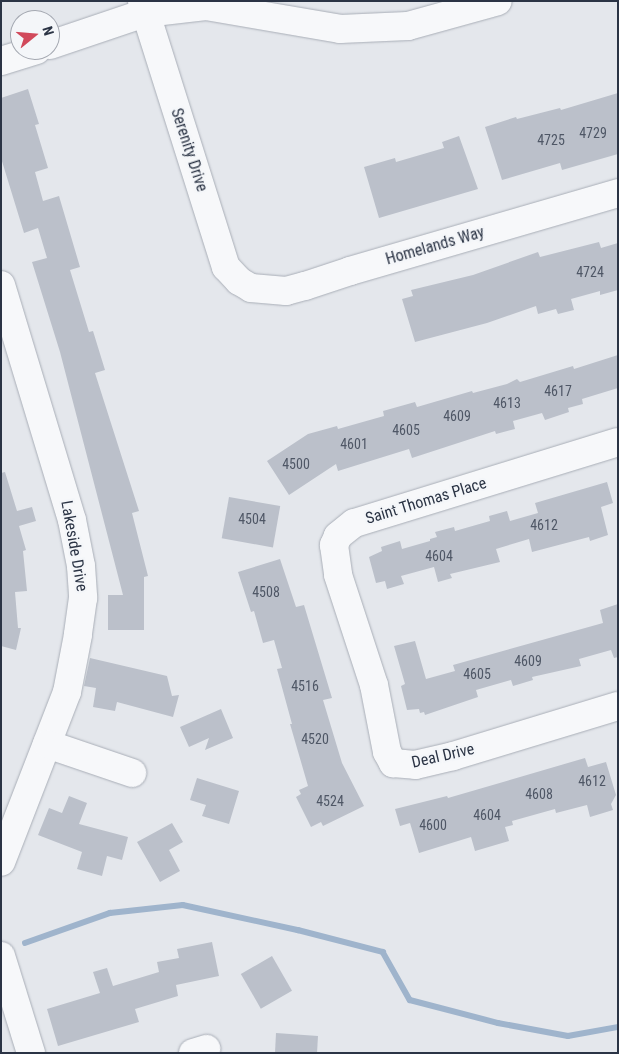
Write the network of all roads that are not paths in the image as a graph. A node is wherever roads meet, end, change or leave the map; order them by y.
1 (498, 1) edge
2 (143, 7) edge
3 (60, 42) edge
4 (618, 193) edge
5 (1, 285) edge
6 (251, 288) joint
7 (618, 442) edge
8 (359, 637) joint
9 (618, 706) edge
10 (47, 744) junction
11 (132, 773) dead end
12 (1, 862) edge
13 (1, 956) edge
14 (31, 1053) edge

1 - 2 street
2 - 3 street
2 - 6 street, Serenity Drive
4 - 6 street, Homelands Way
5 - 10 street, Lakeside Drive
7 - 8 street, Saint Thomas Place
8 - 9 street, Deal Drive
10 - 11 street
10 - 12 street, Lakeside Drive
13 - 14 street

